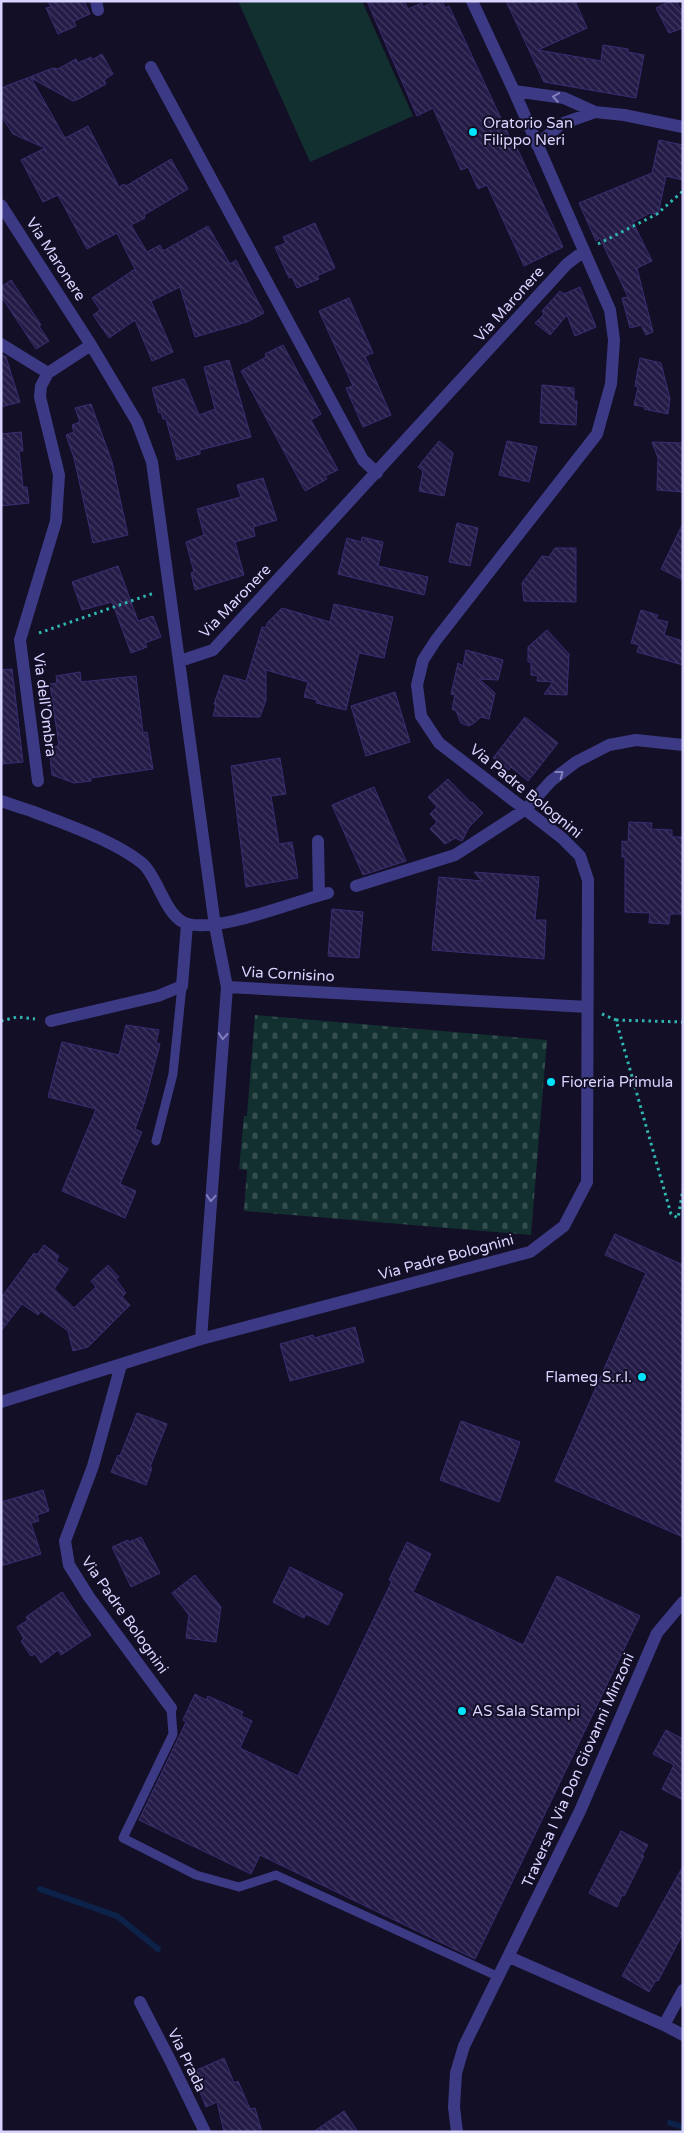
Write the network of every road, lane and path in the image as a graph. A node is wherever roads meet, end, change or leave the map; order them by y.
1 (472, 1) edge
2 (151, 67) dead end
3 (514, 91) junction
4 (595, 112) junction
5 (683, 127) edge
6 (537, 145) junction
7 (683, 191) edge
8 (1, 204) edge
9 (584, 252) junction
10 (1, 344) edge
11 (91, 345) junction
12 (48, 373) junction
13 (377, 473) junction
14 (169, 588) junction
15 (20, 640) junction
16 (180, 661) junction
17 (683, 745) edge
18 (38, 781) dead end
19 (2, 802) edge
20 (526, 808) junction
21 (318, 841) dead end
22 (356, 886) dead end
23 (187, 924) junction
24 (215, 926) junction
25 (182, 986) junction
26 (227, 987) junction
27 (587, 1007) junction
28 (616, 1020) junction
29 (1, 1021) edge
30 (50, 1021) joint
31 (683, 1022) edge
32 (156, 1141) dead end
33 (683, 1189) edge
34 (201, 1339) junction
35 (121, 1365) junction
36 (1, 1402) edge
37 (683, 1602) edge
38 (171, 1708) joint
39 (509, 1957) junction
40 (499, 1977) junction
41 (683, 1990) edge
42 (140, 2002) dead end
43 (664, 2025) junction
44 (683, 2035) edge
45 (205, 2132) edge
46 (456, 2132) edge

1 - 3 street, Via Padre Bolognini
2 - 13 street
4 -> 3 street
3 - 6 street, Via Padre Bolognini
4 - 5 street
4 - 6 street
6 - 9 street, Via Padre Bolognini
7 - 9 path
8 - 11 street, Via Maronere
9 - 13 street, Via Maronere
9 - 20 street, Via Padre Bolognini
10 - 12 street
11 - 12 street
11 - 14 street, Via Maronere
12 - 15 street, Via dell'Ombra
13 - 16 street, Via Maronere
14 - 15 path
14 - 16 street, Via Maronere
15 - 18 street, Via dell'Ombra
16 - 24 street, Via Cornisino
20 -> 17 street
19 - 23 street
20 - 22 street
20 - 27 street, Via Padre Bolognini
21 - 24 street
23 - 24 street
23 - 25 street
24 - 26 street, Via Cornisino
25 - 30 street
25 - 32 lane
26 - 27 street, Via Cornisino
26 -> 34 street
27 - 28 path
27 - 34 street, Via Padre Bolognini
28 - 31 path
28 - 33 path
29 - 30 path
34 - 35 street, Via Padre Bolognini
35 - 36 street, Via Padre Bolognini
35 - 38 street, Via Padre Bolognini
37 - 39 street, Traversa I Via Don Giovanni Minzoni
38 - 40 lane
39 - 40 street, Traversa I Via Don Giovanni Minzoni
39 - 43 street
40 - 46 street, Traversa I Via Don Giovanni Minzoni
41 - 43 street
42 - 45 street, Via Prada
43 - 44 street

